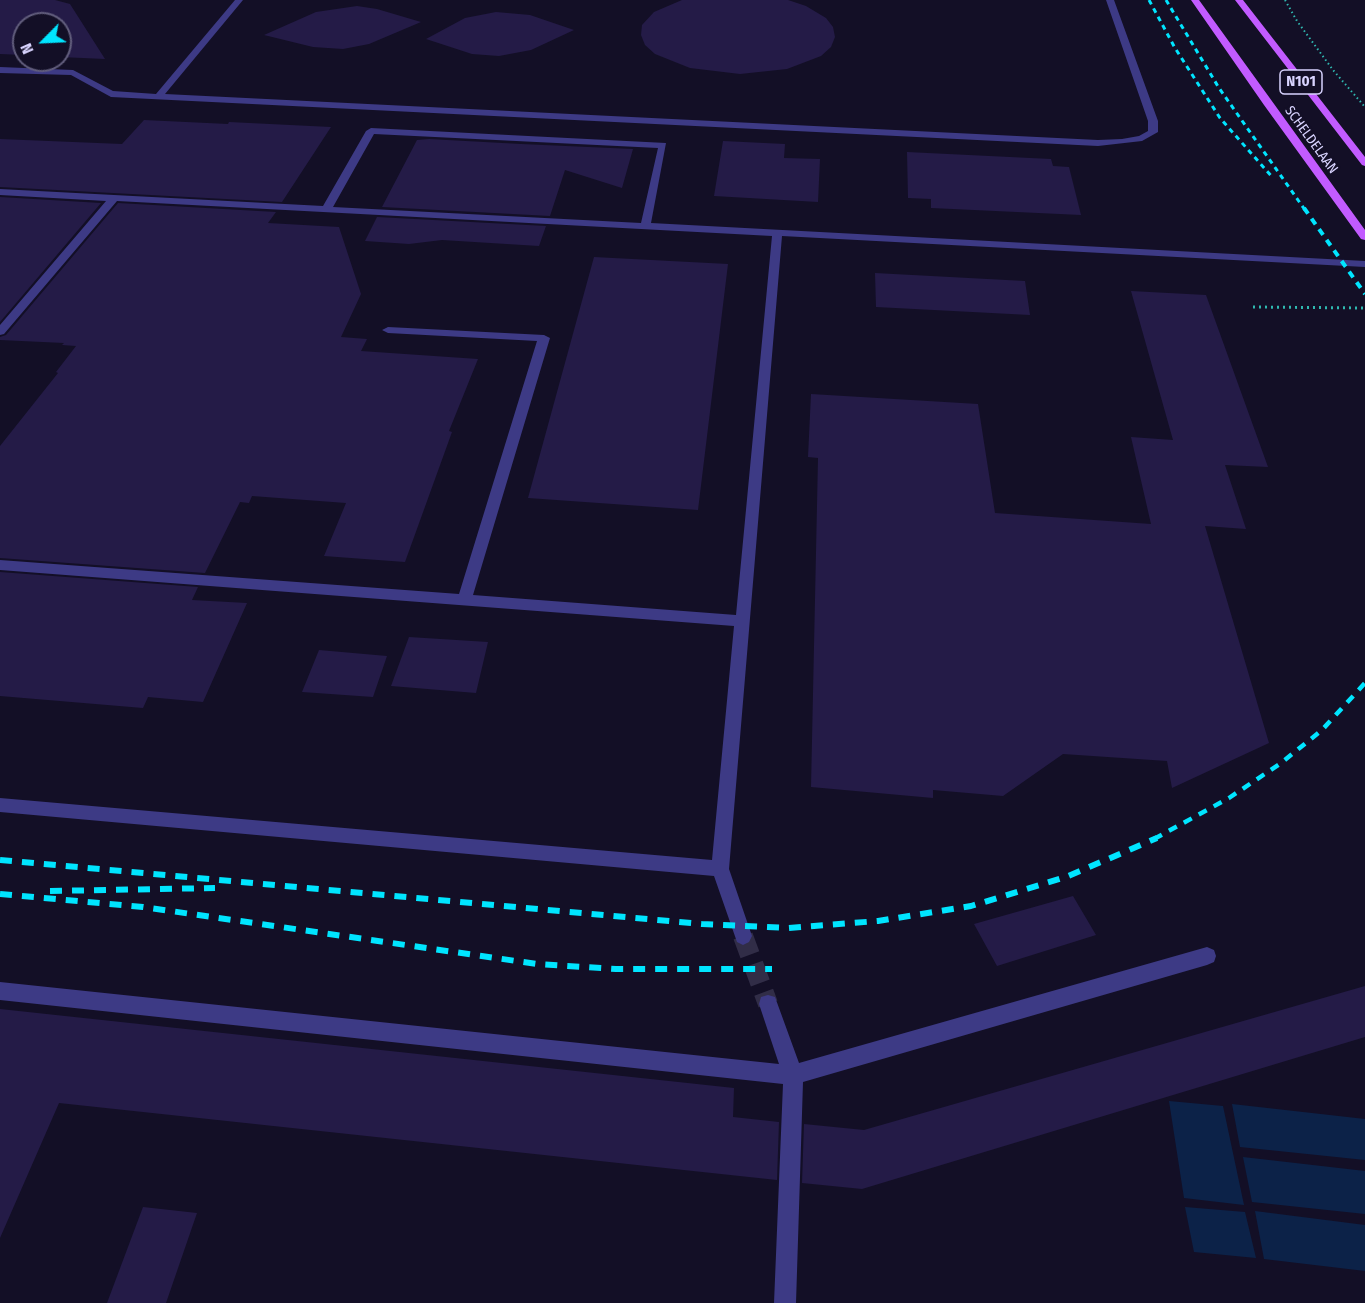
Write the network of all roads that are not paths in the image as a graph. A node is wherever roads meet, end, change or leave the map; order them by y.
1 (239, 0) edge
2 (1110, 0) edge
3 (1195, 0) edge
4 (1239, 0) edge
5 (0, 70) edge
6 (159, 96) junction
7 (1365, 163) edge
8 (0, 192) edge
9 (114, 198) junction
10 (326, 210) junction
11 (645, 227) junction
12 (777, 234) junction
13 (1365, 237) edge
14 (1365, 264) edge
15 (388, 330) dead end
16 (0, 332) edge
17 (0, 565) edge
18 (464, 600) junction
19 (742, 621) junction
20 (0, 805) edge
21 (720, 869) junction
22 (743, 936) tunnel mouth
23 (1208, 956) dead end
24 (0, 991) edge
25 (768, 1004) tunnel mouth
26 (794, 1075) junction
27 (785, 1303) edge

1 - 6 lane
2 - 6 lane
3 - 13 main road, SCHELDELAAN / N101
4 - 7 main road, SCHELDELAAN / N101
5 - 6 lane
8 - 9 lane
9 - 10 lane
9 - 16 lane
10 - 11 lane
10 - 11 lane
11 - 12 lane
12 - 14 lane
12 - 19 lane
15 - 18 lane
17 - 18 lane
18 - 19 lane
19 - 21 lane
20 - 21 lane
21 - 22 lane
23 - 26 lane
24 - 26 lane
25 - 26 lane
26 - 27 lane

